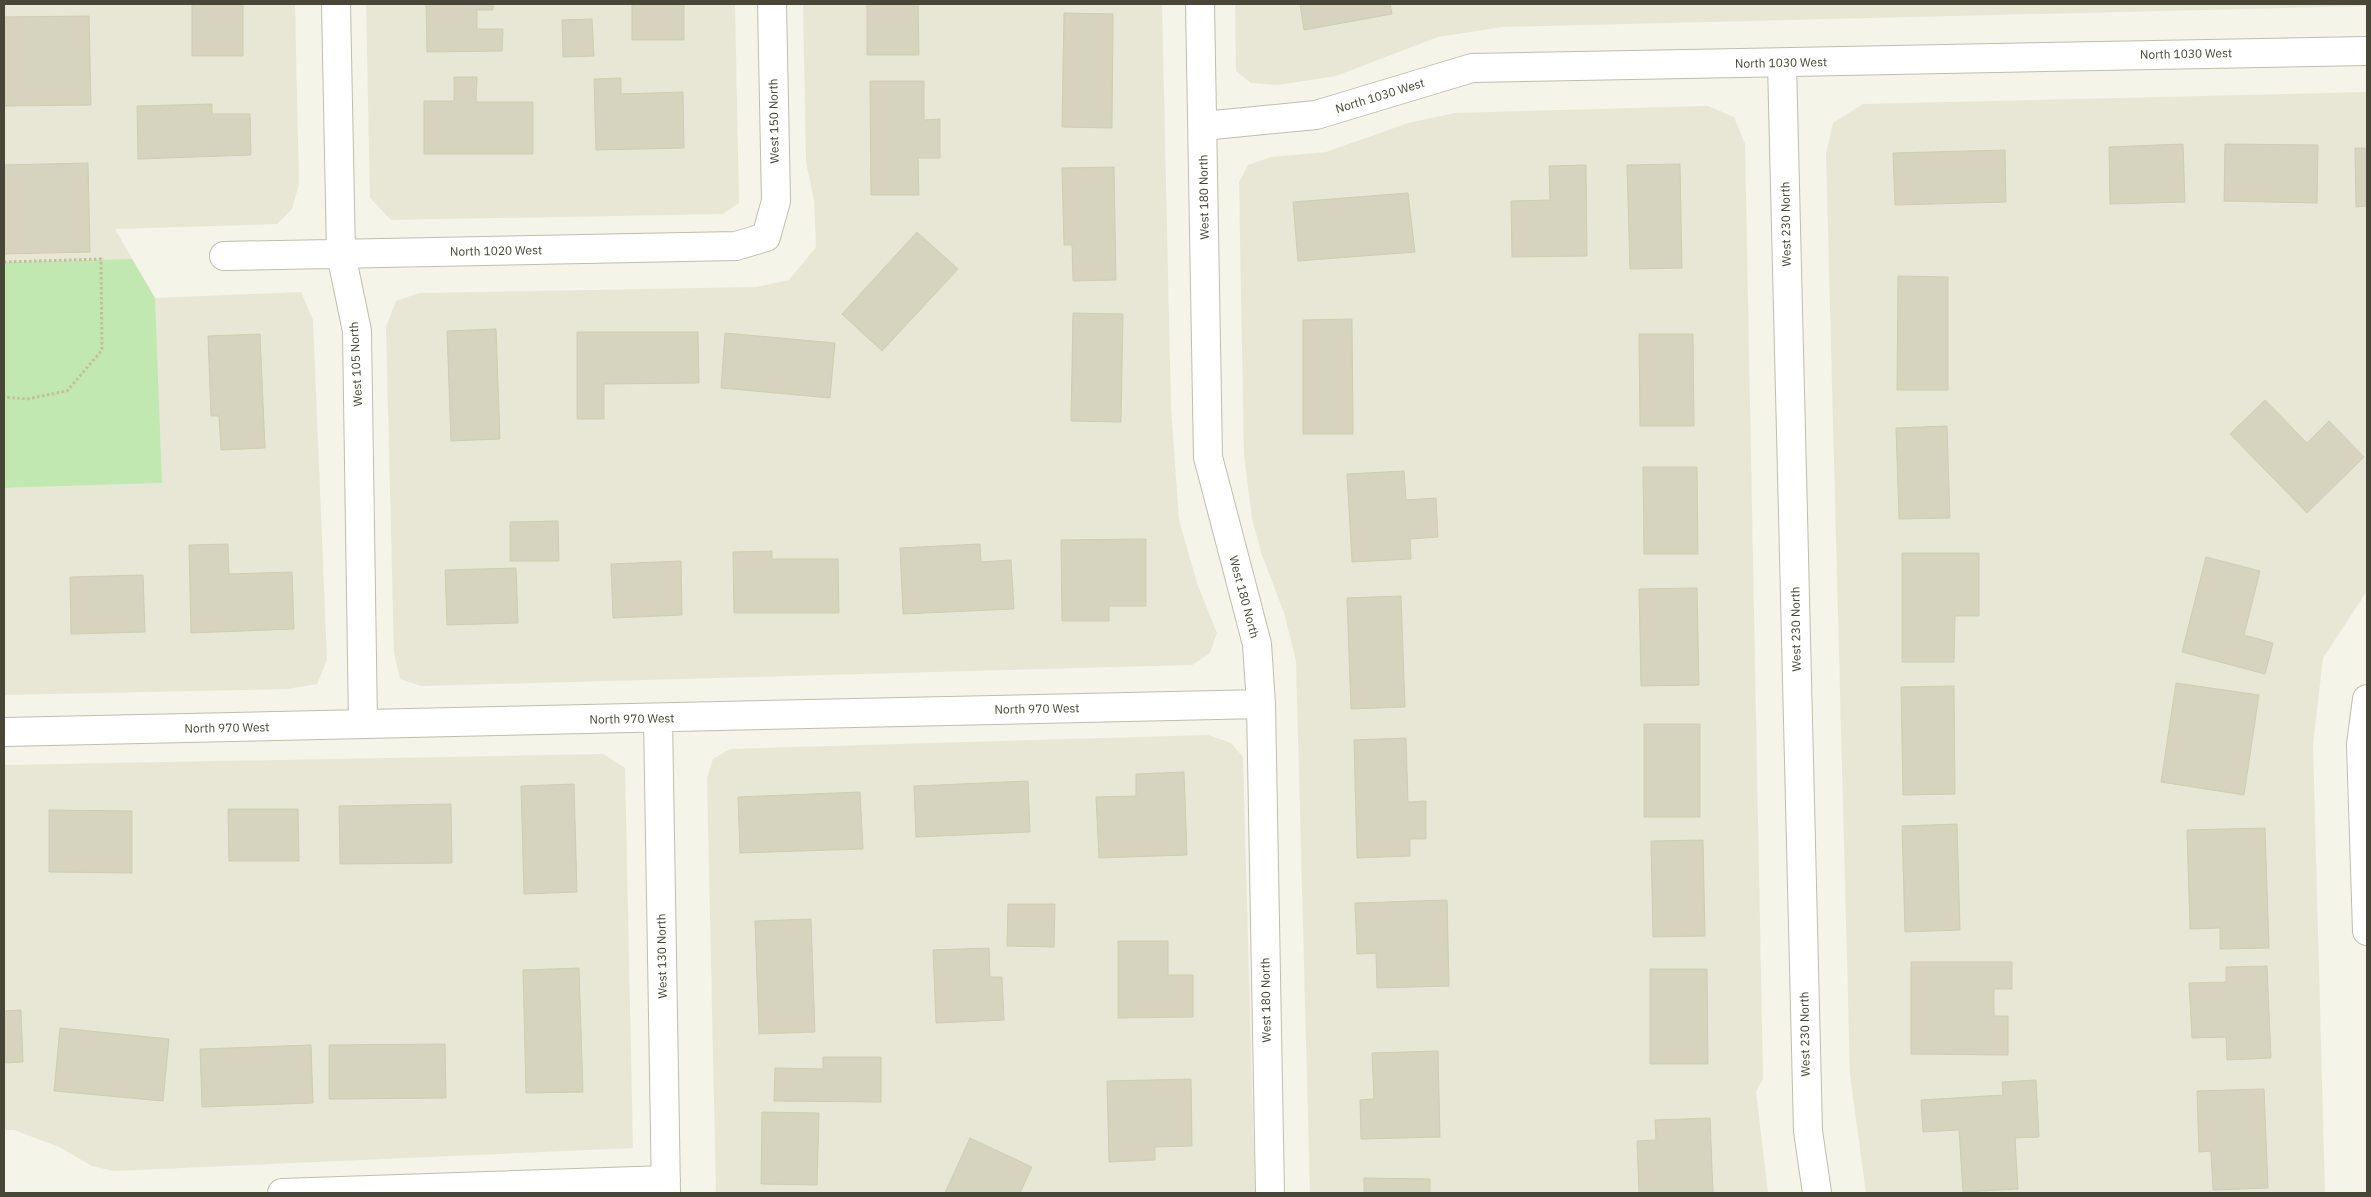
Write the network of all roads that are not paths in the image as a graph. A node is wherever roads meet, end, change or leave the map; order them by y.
1 (336, 4) edge
2 (772, 4) edge
3 (1200, 4) edge
4 (2367, 51) edge
5 (1782, 63) junction
6 (1203, 126) junction
7 (766, 237) joint
8 (341, 254) junction
9 (224, 256) dead end
10 (2367, 699) edge
11 (1261, 704) junction
12 (658, 718) junction
13 (364, 724) junction
14 (4, 732) edge
15 (2367, 931) edge
16 (666, 1186) edge
17 (282, 1193) edge
18 (1270, 1193) edge
19 (1817, 1193) edge

1 - 8 street, West 105 North
2 - 7 street, West 150 North
3 - 6 street, West 180 North
4 - 5 street, North 1030 West
5 - 6 street, North 1030 West
5 - 19 street, West 230 North
6 - 11 street, West 180 North
7 - 8 street, North 1020 West
8 - 9 street, North 1020 West
8 - 13 street, West 105 North
10 - 15 street
11 - 12 street, North 970 West
11 - 18 street, West 180 North
12 - 13 street, North 970 West
12 - 16 street, West 130 North
13 - 14 street, North 970 West
16 - 17 street

